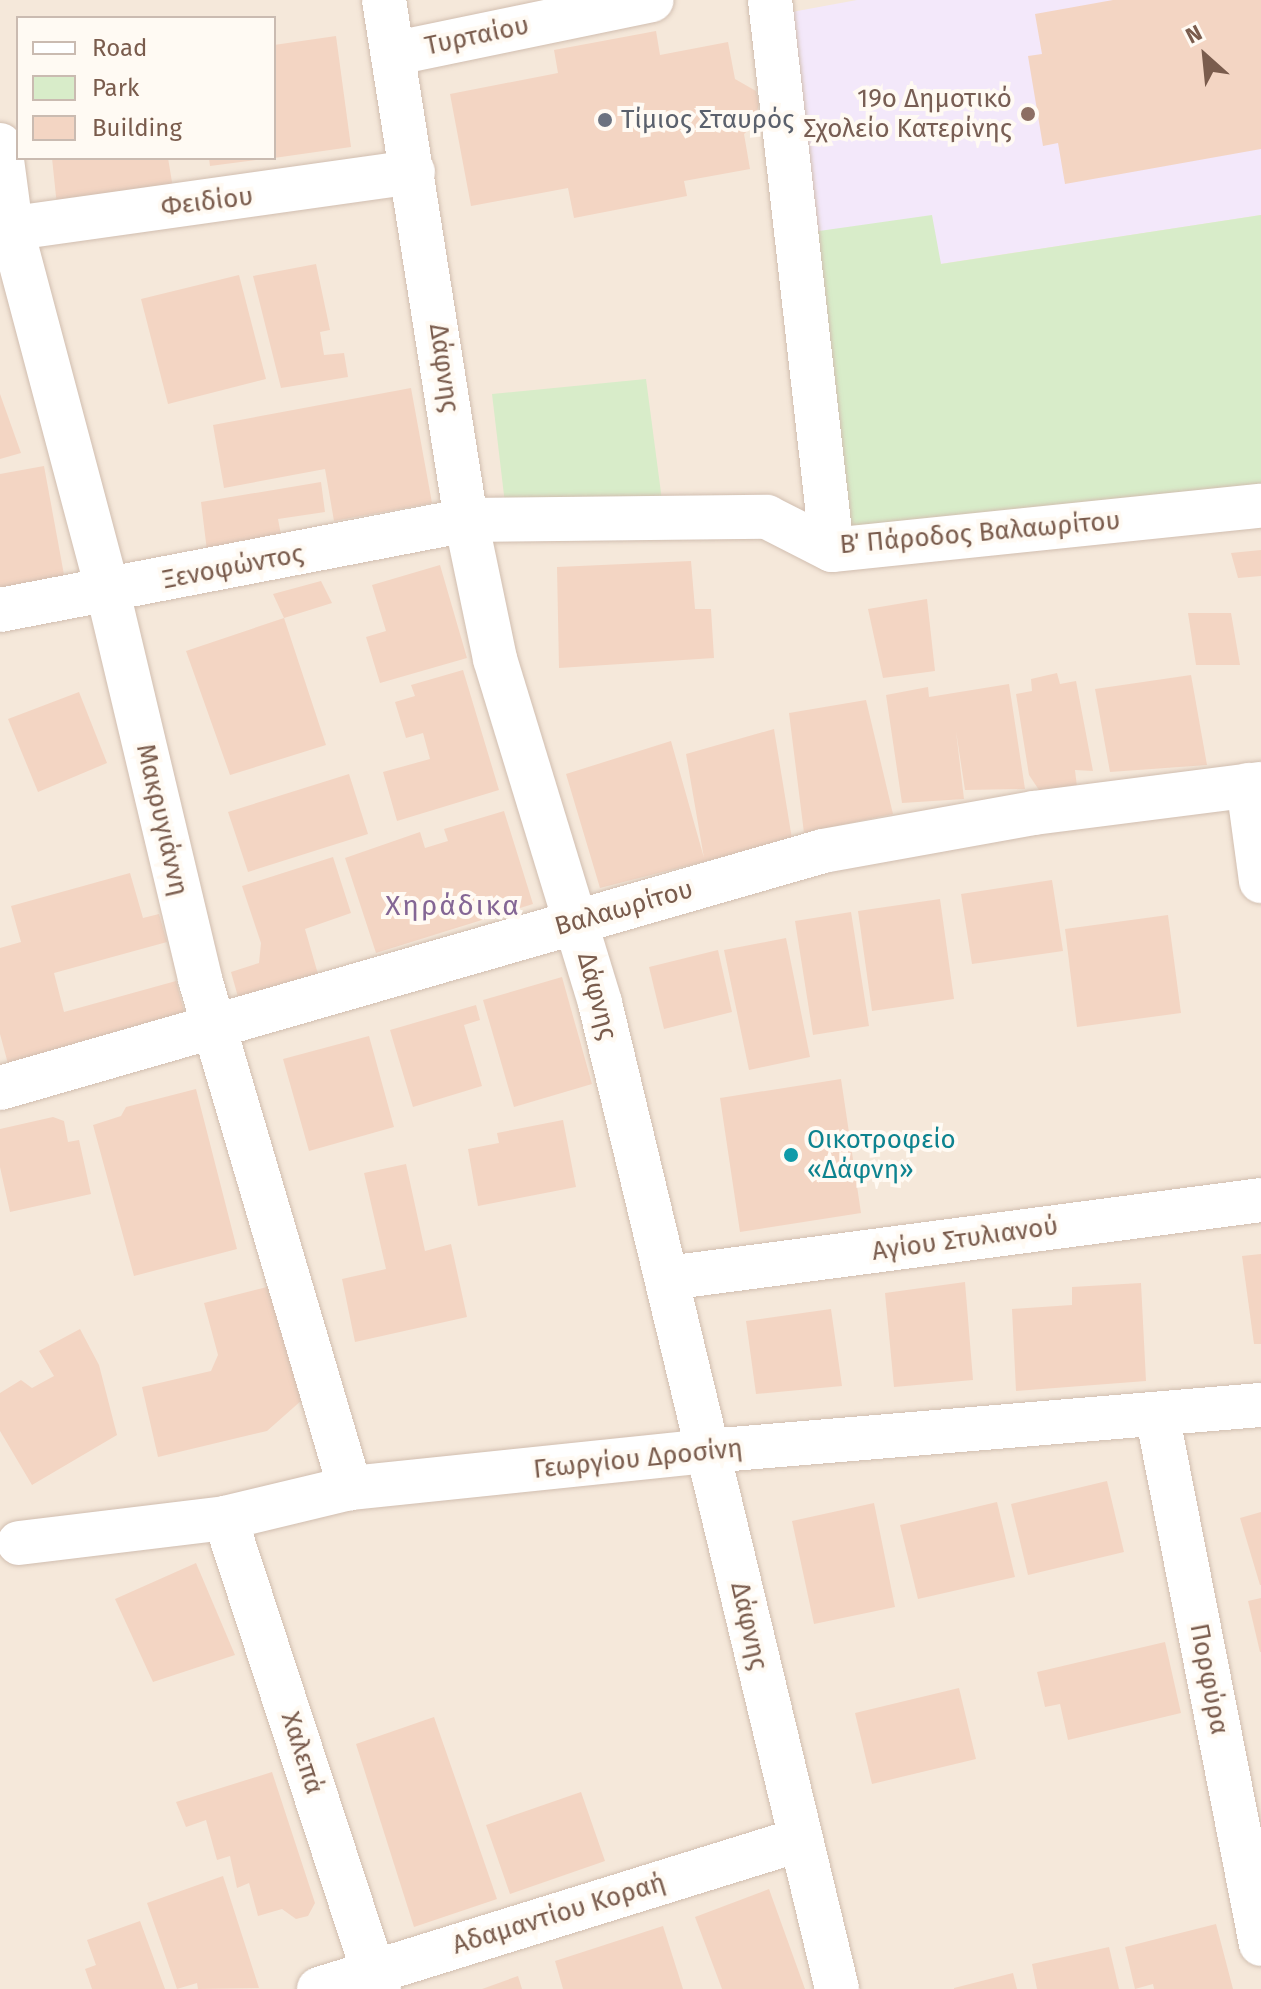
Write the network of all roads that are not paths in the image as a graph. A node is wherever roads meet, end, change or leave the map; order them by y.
1 (384, 0) edge
2 (652, 0) edge
3 (770, 0) edge
4 (396, 53) junction
5 (0, 145) edge
6 (413, 172) junction
7 (6, 228) edge
8 (1261, 506) edge
9 (466, 520) junction
10 (832, 550) junction
11 (108, 592) junction
12 (0, 610) edge
13 (1254, 785) edge
14 (1261, 881) edge
15 (577, 922) junction
16 (213, 1029) junction
17 (0, 1088) edge
18 (1261, 1200) edge
19 (668, 1278) junction
20 (1261, 1405) edge
21 (1157, 1414) junction
22 (708, 1451) junction
23 (350, 1488) junction
24 (225, 1518) junction
25 (19, 1543) dead end
26 (799, 1840) junction
27 (1261, 1944) edge
28 (376, 1980) edge
29 (319, 1989) edge
30 (837, 1989) edge

1 - 4 street, Δάφνης
2 - 4 street, Τυρταίου
3 - 10 street
4 - 6 street, Δάφνης
5 - 7 street, Μακρυγιάννη
6 - 7 street, Φειδίου
6 - 9 street, Δάφνης
7 - 11 street, Μακρυγιάννη
8 - 10 street, Β΄ Πάροδος Βαλαωρίτου
9 - 10 street, Β΄ Πάροδος Βαλαωρίτου
9 - 11 street, Ξενοφώντος
9 - 15 street, Δάφνης
11 - 12 street, Ξενοφώντος
11 - 16 street, Μακρυγιάννη
13 - 14 street
13 - 15 street, Βαλαωρίτου
15 - 16 street, Βαλαωρίτου
15 - 19 street, Δάφνης
16 - 17 street, Βαλαωρίτου
16 - 23 street, Μακρυγιάννη
18 - 19 street, Αγίου Στυλιανού
19 - 22 street, Δάφνης
20 - 21 street, Γεωργίου Δροσίνη
21 - 22 street, Γεωργίου Δροσίνη
21 - 27 street, Πορφύρα
22 - 23 street, Γεωργίου Δροσίνη
22 - 26 street, Δάφνης
23 - 24 street, Γεωργίου Δροσίνη
24 - 25 street, Γεωργίου Δροσίνη
24 - 28 street, Χαλεπά
26 - 28 street, Αδαμαντίου Κοραή
26 - 30 street, Δάφνης
28 - 29 street, Αδαμαντίου Κοραή

